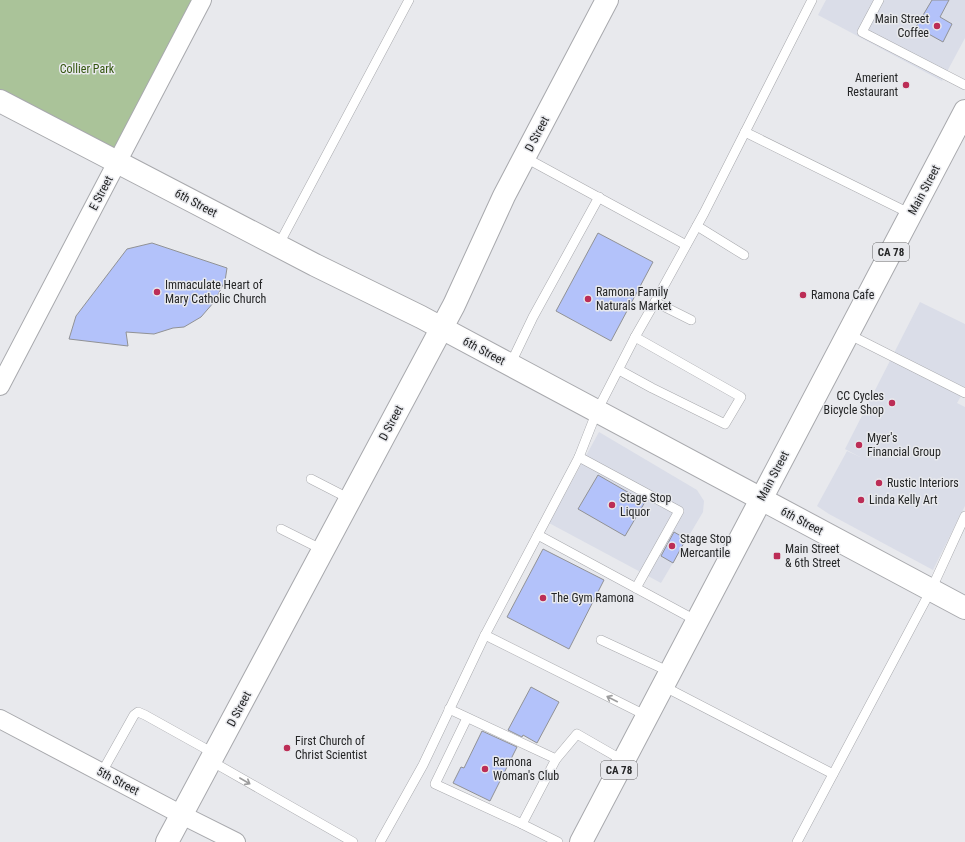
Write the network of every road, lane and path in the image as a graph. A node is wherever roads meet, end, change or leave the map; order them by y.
1 (202, 0) edge
2 (409, 0) edge
3 (607, 0) edge
4 (812, 0) edge
5 (879, 0) edge
6 (965, 85) edge
7 (0, 101) edge
8 (965, 111) edge
9 (745, 132) junction
10 (524, 157) junction
11 (117, 162) junction
12 (599, 198) junction
13 (911, 214) junction
14 (696, 226) junction
15 (686, 245) junction
16 (278, 246) junction
17 (744, 255) dead end
18 (656, 302) junction
19 (691, 320) dead end
20 (441, 328) junction
21 (848, 334) junction
22 (635, 337) junction
23 (510, 365) junction
24 (619, 370) junction
25 (0, 386) edge
26 (965, 393) edge
27 (597, 411) junction
28 (579, 457) junction
29 (312, 479) dead end
30 (350, 499) junction
31 (761, 499) junction
32 (965, 516) edge
33 (281, 529) dead end
34 (538, 535) junction
35 (323, 550) junction
36 (636, 588) junction
37 (931, 590) junction
38 (965, 608) edge
39 (697, 621) junction
40 (485, 635) junction
41 (601, 640) dead end
42 (667, 679) junction
43 (449, 709) junction
44 (647, 716) junction
45 (467, 718) junction
46 (0, 719) edge
47 (213, 758) junction
48 (556, 759) junction
49 (624, 761) junction
50 (102, 772) junction
51 (833, 774) junction
52 (182, 815) junction
53 (522, 824) junction
54 (167, 842) edge
55 (236, 842) edge
56 (353, 842) edge
57 (380, 842) edge
58 (558, 842) edge
59 (581, 842) edge
60 (797, 842) edge

1 - 11 street, E Street
2 - 16 lane
3 - 10 street, D Street
4 - 9 lane
5 - 6 lane
7 - 11 street, 6th Street
8 - 13 street, Main Street / CA 78
9 - 13 lane
9 - 14 lane
10 - 12 lane
10 - 20 street, D Street
11 - 16 street, 6th Street
11 - 25 street, E Street
12 - 15 lane
12 - 23 lane
13 - 21 street, Main Street / CA 78
14 - 15 lane
14 - 17 lane
15 - 18 lane
16 - 20 street, 6th Street
18 - 19 lane
18 - 22 lane
20 - 23 street, 6th Street
20 - 30 street, D Street
21 - 26 lane
21 - 31 street, Main Street / CA 78
22 - 24 lane
22 - 24 lane
23 - 27 street, 6th Street
24 - 27 lane
27 - 28 lane
27 - 31 street, 6th Street
28 - 34 lane
28 - 36 lane
29 - 30 lane
30 - 35 street, D Street
31 - 37 street, 6th Street
31 - 39 street, Main Street / CA 78
32 - 37 lane
33 - 35 lane
34 - 36 lane
34 - 40 lane
35 - 47 street, D Street
36 - 39 lane
37 - 38 street, 6th Street
37 - 51 lane
39 - 42 street, Main Street / CA 78
40 - 43 lane
44 -> 40 lane
41 - 42 lane
42 - 44 street, Main Street / CA 78
42 - 51 lane
43 - 45 lane
43 - 57 lane
44 - 49 street, Main Street / CA 78
45 - 48 lane
45 - 53 lane
46 - 50 street, 5th Street
47 - 50 lane
47 - 52 street, D Street
47 -> 56 lane
48 - 49 lane
48 - 53 lane
49 - 59 street, Main Street / CA 78
50 - 52 street, 5th Street
51 - 60 lane
52 - 54 street, D Street
52 - 55 street, 5th Street
53 - 58 lane

